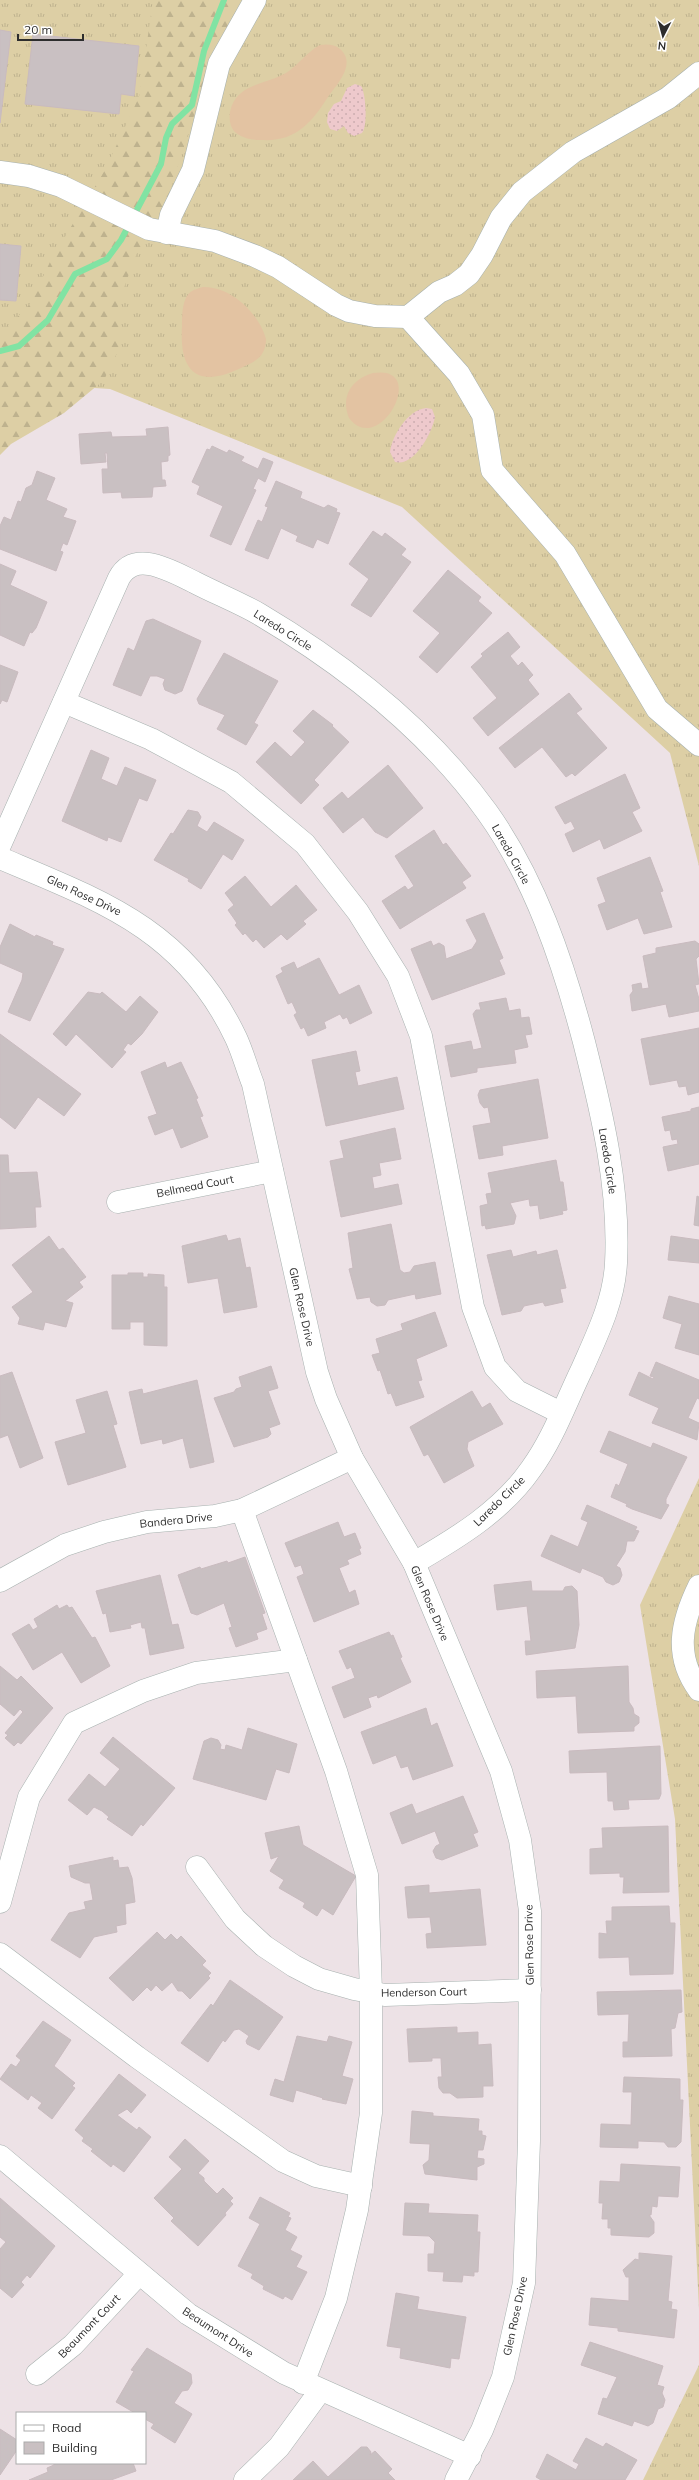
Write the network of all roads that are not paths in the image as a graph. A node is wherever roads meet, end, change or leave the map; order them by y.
1 (255, 0) edge
2 (699, 73) edge
3 (0, 172) edge
4 (158, 231) junction
5 (408, 317) junction
6 (64, 702) junction
7 (699, 746) edge
8 (0, 845) edge
9 (0, 858) edge
10 (272, 1171) junction
11 (118, 1202) dead end
12 (561, 1413) junction
13 (352, 1458) junction
14 (242, 1510) junction
15 (414, 1563) junction
16 (0, 1581) edge
17 (699, 1586) edge
18 (296, 1660) junction
19 (699, 1690) edge
20 (197, 1867) dead end
21 (0, 1902) edge
22 (0, 1954) edge
23 (530, 1990) junction
24 (371, 1992) junction
25 (0, 2156) edge
26 (361, 2186) junction
27 (138, 2274) junction
28 (37, 2374) dead end
29 (311, 2387) junction
30 (470, 2456) junction
31 (245, 2480) edge
32 (456, 2480) edge

1 - 4 street
2 - 5 street
3 - 4 street
4 - 5 street
5 - 7 street
6 - 8 street, Laredo Circle
6 - 12 street
6 - 12 street, Laredo Circle
9 - 10 street, Glen Rose Drive
10 - 11 street, Bellmead Court
10 - 13 street, Glen Rose Drive
12 - 15 street, Laredo Circle
13 - 14 street, Bandera Drive
13 - 15 street, Glen Rose Drive
14 - 16 street, Bandera Drive
14 - 18 street
15 - 23 street, Glen Rose Drive
17 - 19 street
18 - 21 street
18 - 24 street
20 - 24 street, Henderson Court
22 - 26 street
23 - 24 street, Henderson Court
23 - 30 street, Glen Rose Drive
24 - 26 street
25 - 27 street, Beaumont Drive
26 - 29 street
27 - 28 street, Beaumont Court
27 - 29 street, Beaumont Drive
29 - 30 street, Beaumont Drive
29 - 31 street
30 - 32 street, Glen Rose Drive

